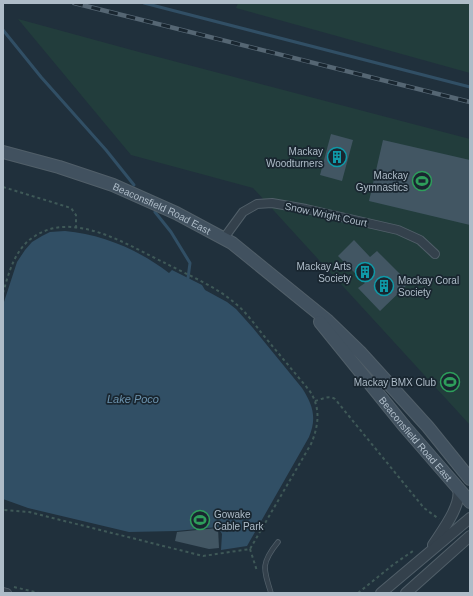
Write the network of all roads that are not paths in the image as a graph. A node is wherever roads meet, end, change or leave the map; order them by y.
1 (3, 152) edge
2 (224, 238) junction
3 (435, 254) dead end
4 (302, 300) junction
5 (428, 427) junction
6 (470, 470) edge
7 (470, 479) edge
8 (458, 489) junction
9 (470, 502) edge
10 (470, 518) edge
11 (470, 536) edge
12 (278, 542) dead end
13 (470, 543) edge
14 (459, 546) junction
15 (427, 555) junction
16 (8, 589) edge
17 (3, 592) edge
18 (271, 593) edge
19 (381, 593) edge
20 (406, 593) edge

1 - 2 main road, Beaconsfield Road East
2 - 3 street, Snow Wright Court
2 - 4 main road, Beaconsfield Road East
4 - 5 main road, Beaconsfield Road East
4 - 8 main road, Beaconsfield Road East
5 - 6 street
5 - 7 main road, Beaconsfield Road East
8 - 9 main road, Beaconsfield Road East
8 - 15 street
10 - 15 street
11 - 14 street
12 - 18 lane
13 - 14 street
14 - 20 street
15 - 19 street
16 - 17 street

